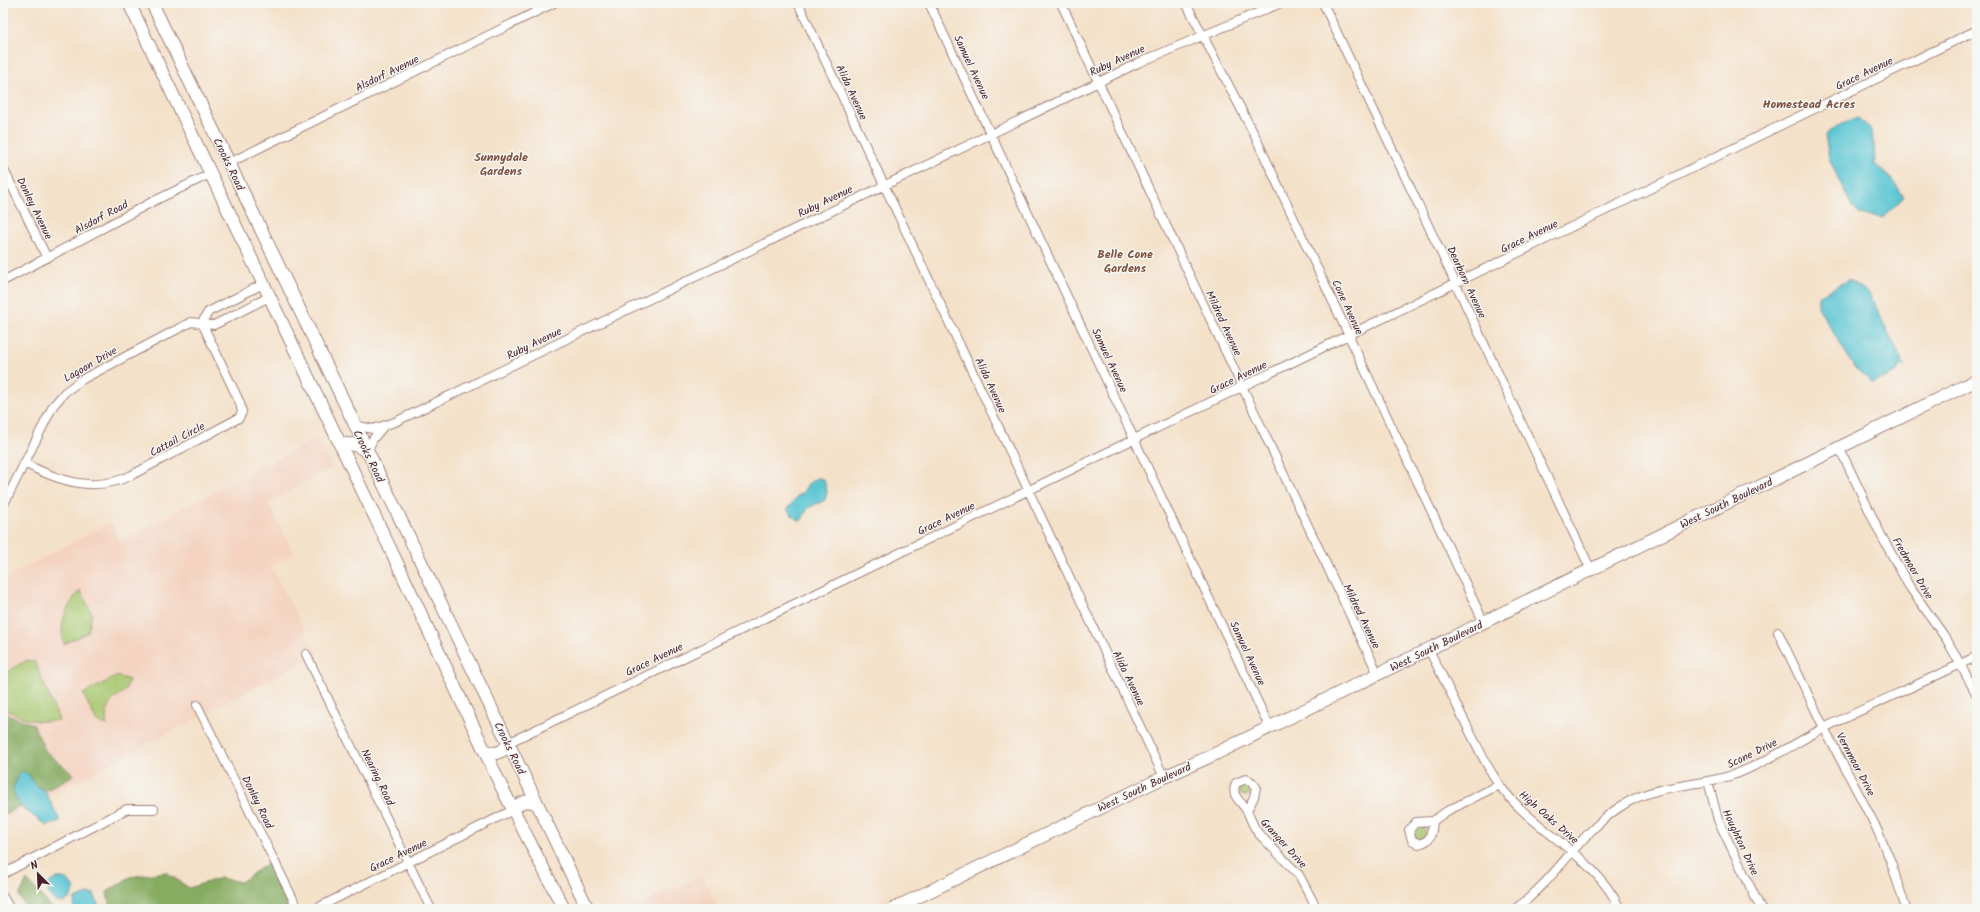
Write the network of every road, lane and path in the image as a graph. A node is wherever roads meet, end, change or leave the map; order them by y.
1 (129, 3) edge
2 (152, 3) edge
3 (554, 3) edge
4 (798, 3) edge
5 (929, 3) edge
6 (1061, 3) edge
7 (1186, 3) edge
8 (1281, 3) edge
9 (1323, 3) edge
10 (1977, 30) edge
11 (1204, 35) junction
12 (1098, 82) junction
13 (172, 93) junction
14 (196, 95) junction
15 (991, 133) junction
16 (229, 163) junction
17 (3, 168) edge
18 (210, 174) junction
19 (884, 185) junction
20 (46, 258) junction
21 (3, 281) edge
22 (263, 284) junction
23 (1455, 284) junction
24 (270, 297) junction
25 (202, 323) junction
26 (284, 328) junction
27 (308, 330) junction
28 (1349, 335) junction
29 (1977, 380) edge
30 (1242, 387) junction
31 (354, 425) junction
32 (383, 427) junction
33 (1135, 439) junction
34 (340, 445) junction
35 (1840, 447) junction
36 (367, 452) junction
37 (24, 463) junction
38 (1028, 491) junction
39 (3, 506) edge
40 (1591, 570) junction
41 (1484, 623) junction
42 (1778, 632) dead end
43 (1429, 650) junction
44 (306, 654) dead end
45 (1977, 656) edge
46 (1961, 664) junction
47 (1378, 674) junction
48 (1977, 695) edge
49 (197, 705) dead end
50 (1270, 726) junction
51 (1824, 728) junction
52 (508, 743) junction
53 (484, 750) junction
54 (1164, 777) junction
55 (1708, 781) junction
56 (1499, 785) junction
57 (537, 804) junction
58 (154, 809) dead end
59 (513, 810) junction
60 (1247, 811) dead end
61 (1433, 821) dead end
62 (1572, 851) junction
63 (408, 863) junction
64 (3, 874) edge
65 (3, 897) edge
66 (10, 909) edge
67 (298, 909) edge
68 (315, 909) edge
69 (431, 909) edge
70 (564, 909) edge
71 (588, 909) edge
72 (893, 909) edge
73 (1317, 909) edge
74 (1515, 909) edge
75 (1620, 909) edge
76 (1761, 909) edge
77 (1906, 909) edge

1 - 13 main road, Crooks Road
2 - 14 main road, Crooks Road
3 - 16 street, Alsdorf Avenue
4 - 19 street, Alida Avenue
5 - 15 street, Samuel Avenue
6 - 12 street, Mildred Avenue
7 - 11 street, Cone Avenue
8 - 11 street, Ruby Avenue
9 - 23 street, Dearborn Avenue
10 - 23 street, Grace Avenue
11 - 12 street, Ruby Avenue
11 - 28 street, Cone Avenue
12 - 15 street, Ruby Avenue
12 - 30 street, Mildred Avenue
13 - 14 main road
13 - 18 main road, Crooks Road
14 - 16 main road, Crooks Road
15 - 19 street, Ruby Avenue
15 - 33 street, Samuel Avenue
16 - 27 main road, Crooks Road
17 - 20 street, Donley Avenue
18 - 20 street, Alsdorf Road
18 - 22 main road, Crooks Road
19 - 32 street, Ruby Avenue
19 - 38 street, Alida Avenue
20 - 21 street, Alsdorf Road
22 - 24 main road, Crooks Road
22 - 25 street
23 - 28 street, Grace Avenue
23 - 40 street, Dearborn Avenue
24 - 25 street, Lagoon Drive
24 - 26 main road, Crooks Road
25 - 37 street, Lagoon Drive
25 - 37 street, Cattail Circle
26 - 27 main road
26 - 34 main road, Crooks Road
27 - 31 main road, Crooks Road
28 - 30 street, Grace Avenue
28 - 41 street, Cone Avenue
29 - 35 main road, West South Boulevard
30 - 33 street, Grace Avenue
30 - 47 street, Mildred Avenue
31 - 32 street, Ruby Avenue
31 - 36 main road, Crooks Road
32 - 36 street, Ruby Avenue
33 - 38 street, Grace Avenue
33 - 50 street, Samuel Avenue
34 - 36 main road
34 - 53 main road, Crooks Road
35 - 40 main road, West South Boulevard
35 - 46 street, Fredmoor Drive
36 - 52 main road, Crooks Road
37 - 39 street, Lagoon Drive
38 - 52 street, Grace Avenue
38 - 54 street, Alida Avenue
40 - 41 main road, West South Boulevard
41 - 43 main road, West South Boulevard
42 - 51 street, Vernmoor Drive
43 - 47 main road, West South Boulevard
43 - 56 street, High Oaks Drive
44 - 63 street, Nearing Road
45 - 46 street, Scone Drive
46 - 48 street, Fredmoor Drive
46 - 51 street, Scone Drive
47 - 50 main road, West South Boulevard
49 - 67 street, Donley Road
50 - 54 main road, West South Boulevard
51 - 55 street, Scone Drive
51 - 77 street, Vernmoor Drive
52 - 53 main road
52 - 57 main road, Crooks Road
53 - 59 main road, Crooks Road
54 - 72 main road, West South Boulevard
55 - 62 street, Scone Drive
55 - 76 street, Houghton Drive
56 - 61 street
56 - 62 street, High Oaks Drive
57 - 59 main road
57 - 71 main road, Crooks Road
58 - 64 street
59 - 63 street, Grace Avenue
59 - 70 main road, Crooks Road
60 - 73 street, Granger Drive
62 - 74 street, Scone Drive
62 - 75 street, High Oaks Drive
63 - 68 street, Grace Avenue
63 - 69 street, Nearing Road
65 - 66 street

